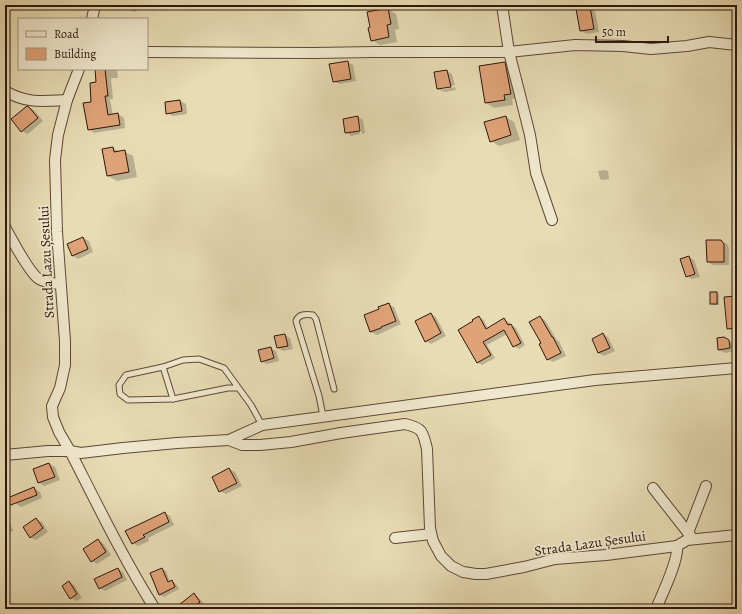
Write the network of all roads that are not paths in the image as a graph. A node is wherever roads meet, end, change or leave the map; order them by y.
1 (94, 5) edge
2 (502, 5) edge
3 (92, 18) edge
4 (737, 45) edge
5 (148, 52) edge
6 (509, 52) junction
7 (79, 70) edge
8 (5, 91) edge
9 (68, 100) junction
10 (552, 220) dead end
11 (5, 227) edge
12 (60, 284) junction
13 (163, 368) junction
14 (737, 368) edge
15 (238, 388) junction
16 (334, 390) dead end
17 (173, 400) junction
18 (323, 416) junction
19 (262, 425) junction
20 (229, 440) junction
21 (70, 451) junction
22 (5, 455) edge
23 (706, 486) dead end
24 (653, 488) dead end
25 (431, 534) junction
26 (737, 535) edge
27 (690, 536) junction
28 (395, 538) dead end
29 (677, 546) junction
30 (155, 609) edge
31 (656, 609) edge

1 - 3 street
2 - 6 street
4 - 6 street
5 - 6 street
6 - 10 street
7 - 9 street, Strada Lazu Șesului
8 - 9 street
9 - 12 street, Strada Lazu Șesului
11 - 12 street
12 - 21 street, Strada Lazu Șesului
13 - 15 lane
13 - 17 lane
13 - 17 lane
14 - 18 street, Strada Lazu Șesului
15 - 17 lane
15 - 19 lane
16 - 18 lane
18 - 19 street, Strada Lazu Șesului
19 - 20 street, Strada Lazu Șesului
20 - 21 street, Strada Lazu Șesului
20 - 25 street, Strada Lazu Șesului
21 - 22 street, Strada Lazu Șesului
21 - 30 street, Strada Lazu Șesului
23 - 27 street
24 - 27 street
25 - 28 street
25 - 29 street, Strada Lazu Șesului
26 - 27 street, Strada Lazu Șesului
27 - 29 street, Strada Lazu Șesului
29 - 31 street

